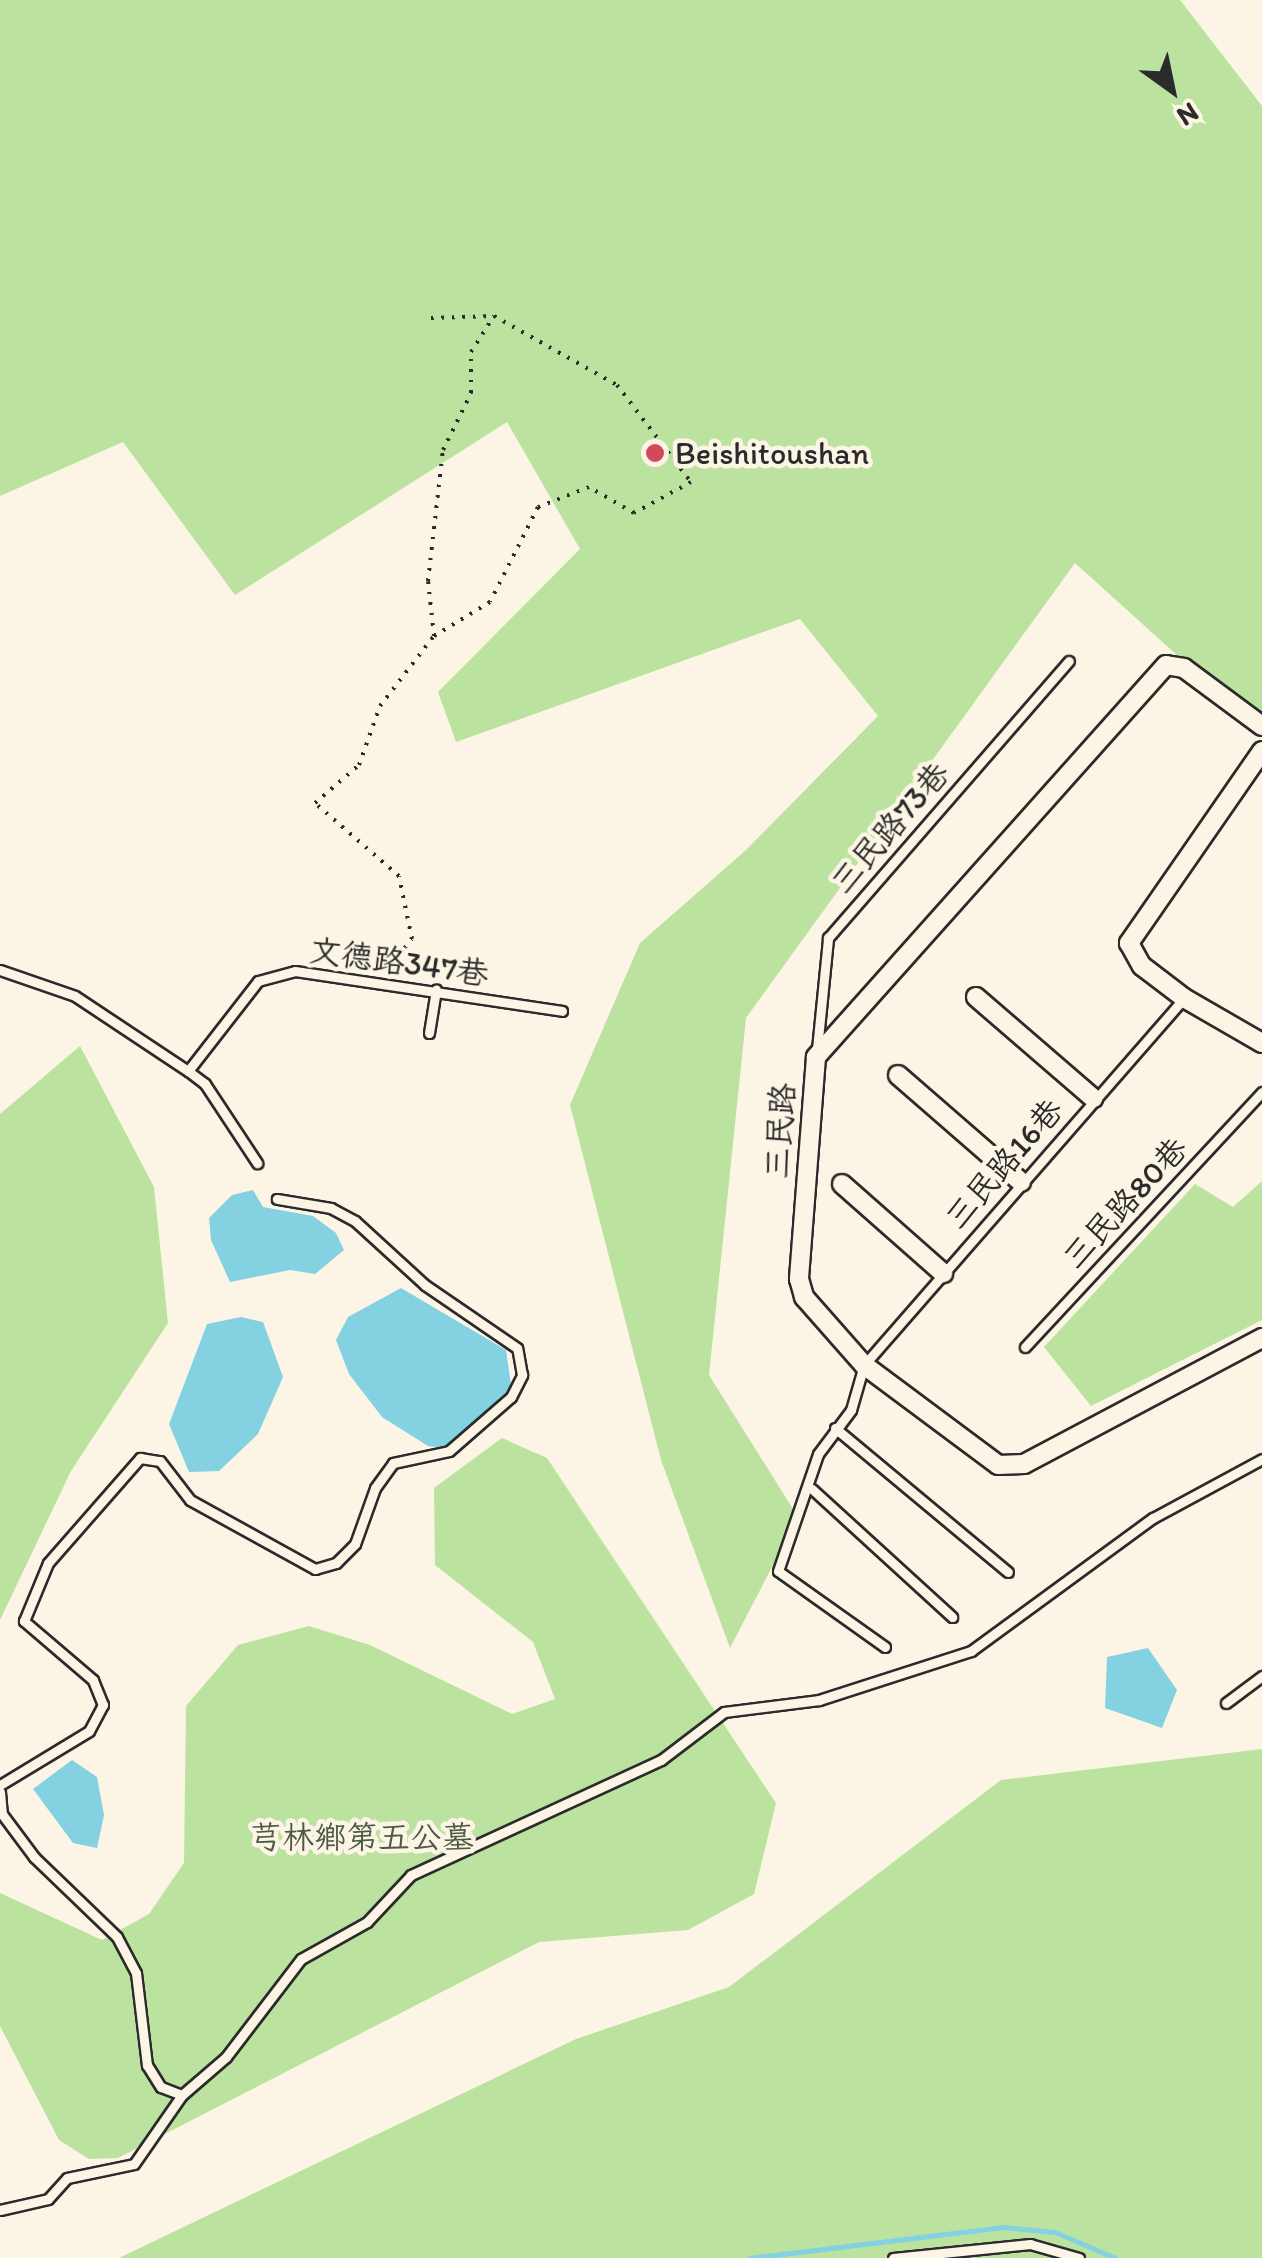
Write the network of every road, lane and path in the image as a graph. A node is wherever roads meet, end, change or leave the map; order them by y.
1 (494, 316) junction
2 (431, 318) dead end
3 (434, 636) junction
4 (1069, 661) dead end
5 (1262, 726) edge
6 (1262, 751) edge
7 (0, 970) edge
8 (374, 984) junction
9 (436, 990) junction
10 (976, 998) dead end
11 (1184, 998) junction
12 (562, 1011) dead end
13 (429, 1033) dead end
14 (1262, 1043) edge
15 (816, 1057) junction
16 (188, 1071) junction
17 (898, 1075) dead end
18 (1262, 1092) edge
19 (1093, 1098) junction
20 (257, 1163) dead end
21 (1021, 1182) junction
22 (842, 1184) dead end
23 (277, 1199) dead end
24 (942, 1274) junction
25 (1262, 1338) edge
26 (1025, 1347) dead end
27 (864, 1365) junction
28 (836, 1428) junction
29 (1262, 1459) edge
30 (812, 1489) junction
31 (1008, 1572) dead end
32 (952, 1618) dead end
33 (885, 1648) dead end
34 (1262, 1676) edge
35 (1226, 1703) dead end
36 (0, 1788) edge
37 (182, 2095) junction
38 (0, 2210) edge
39 (893, 2258) edge
40 (1079, 2258) edge

1 - 2 path
1 - 3 path
1 - 3 path
3 - 8 path
4 - 15 lane, 三民路73巷
5 - 15 street, 三民路
6 - 11 street
7 - 16 lane
8 - 9 lane, 文德路347巷
8 - 16 lane, 文德路347巷
9 - 12 lane, 文德路347巷
9 - 13 lane
10 - 19 street
11 - 14 street
11 - 19 lane, 三民路16巷
15 - 27 street, 三民路
16 - 20 lane
17 - 21 street
18 - 26 lane, 三民路80巷
19 - 21 lane, 三民路16巷
21 - 24 lane, 三民路16巷
22 - 24 street
23 - 36 lane
24 - 27 lane, 三民路16巷
25 - 27 street, 三民路
27 - 28 lane
28 - 30 lane
28 - 31 lane
29 - 37 lane
30 - 32 lane
30 - 33 lane
34 - 35 lane
36 - 37 lane
37 - 38 lane
39 - 40 lane

